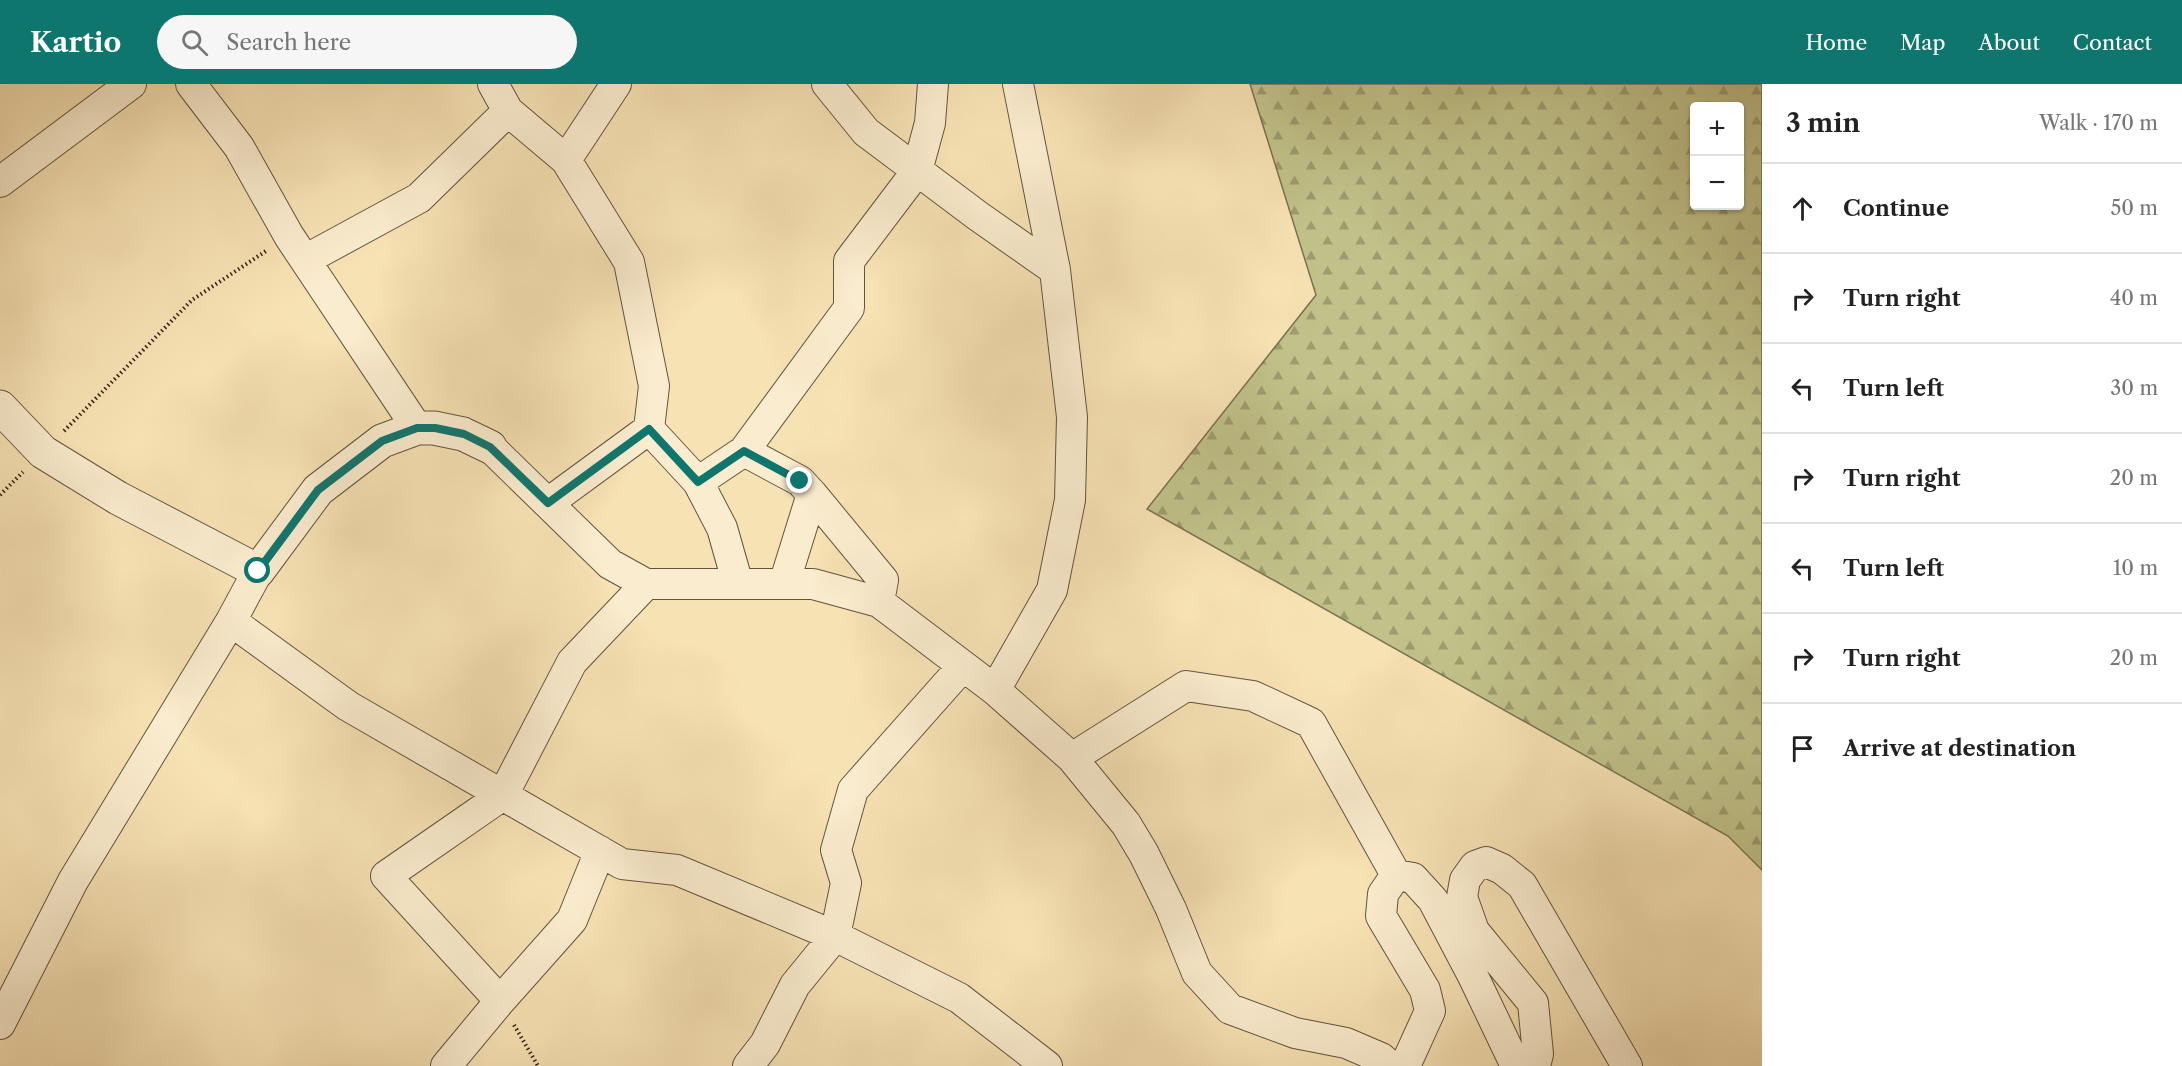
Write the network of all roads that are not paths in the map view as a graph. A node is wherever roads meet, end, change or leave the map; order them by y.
1 (131, 84) edge
2 (191, 84) edge
3 (493, 84) edge
4 (616, 84) edge
5 (827, 84) edge
6 (933, 84) edge
7 (1018, 84) edge
8 (508, 111) junction
9 (566, 160) junction
10 (917, 171) junction
11 (0, 182) edge
12 (297, 248) junction
13 (1055, 270) junction
14 (0, 407) edge
15 (417, 428) junction
16 (649, 429) junction
17 (490, 447) joint
18 (744, 451) junction
19 (698, 482) junction
20 (812, 494) junction
21 (548, 503) junction
22 (258, 571) junction
23 (646, 584) junction
24 (738, 584) junction
25 (784, 584) junction
26 (879, 602) junction
27 (231, 621) junction
28 (963, 666) junction
29 (995, 690) junction
30 (1072, 758) junction
31 (503, 795) junction
32 (600, 851) junction
33 (1396, 876) junction
34 (835, 936) junction
35 (500, 1001) junction
36 (0, 1024) edge
37 (446, 1066) edge
38 (748, 1066) edge
39 (1047, 1066) edge
40 (1390, 1066) edge
41 (1405, 1066) edge
42 (1516, 1066) edge
43 (1535, 1066) edge
44 (1627, 1066) edge

1 - 11 street
2 - 12 street
3 - 8 street
4 - 9 street
5 - 10 street
6 - 10 street
7 - 13 street
8 - 9 street
8 - 12 street
9 - 16 street
10 - 13 street
10 - 18 street
12 - 15 street
13 - 29 street
14 - 22 street
15 - 17 street
15 - 22 street
16 - 19 street
16 - 21 street
17 - 21 street
18 - 19 street
18 - 20 street
19 - 24 street
20 - 25 street
20 - 26 street
21 - 23 street
22 - 27 street
23 - 24 street
23 - 31 street
24 - 25 street
25 - 26 street
26 - 28 street
27 - 31 street
27 - 36 street
28 - 29 street
28 - 34 street
29 - 30 street
30 - 33 street
30 - 40 street
31 - 32 street
31 - 35 street
32 - 34 street
32 - 35 street
33 - 41 street
33 - 42 street
34 - 38 street
34 - 39 street
35 - 37 street
43 - 44 street

